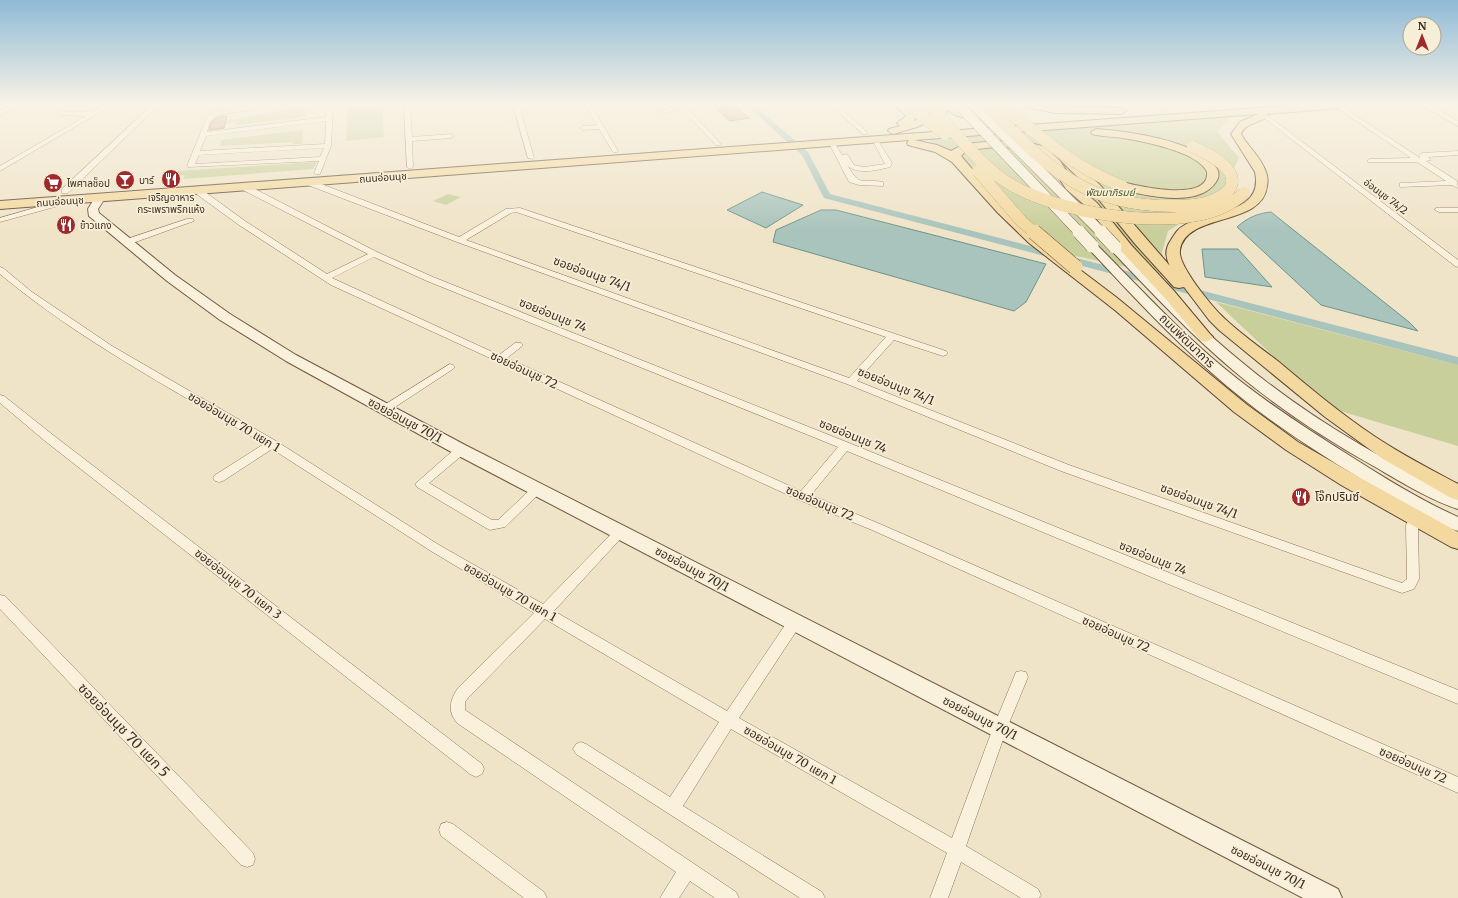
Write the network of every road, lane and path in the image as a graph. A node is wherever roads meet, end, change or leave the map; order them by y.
1 (328, 146) edge
2 (37, 147) edge
3 (115, 147) edge
4 (199, 147) edge
5 (311, 147) edge
6 (409, 147) edge
7 (529, 147) edge
8 (613, 147) edge
9 (675, 147) edge
10 (731, 147) edge
11 (835, 147) edge
12 (879, 147) edge
13 (932, 147) edge
14 (956, 147) edge
15 (969, 147) edge
16 (977, 147) edge
17 (1000, 147) edge
18 (1016, 147) edge
19 (1030, 147) edge
20 (1036, 147) edge
21 (1052, 147) edge
22 (1053, 147) edge
23 (1172, 147) edge
24 (1193, 147) edge
25 (1234, 147) edge
26 (1244, 147) edge
27 (1305, 147) edge
28 (1401, 147) edge
29 (615, 151) junction
30 (196, 153) junction
31 (1458, 153) edge
32 (845, 155) dead end
33 (532, 158) junction
34 (324, 159) junction
35 (1421, 160) junction
36 (1370, 161) dead end
37 (410, 167) junction
38 (0, 169) edge
39 (967, 170) junction
40 (318, 173) junction
41 (308, 182) junction
42 (1457, 183) edge
43 (880, 184) dead end
44 (1403, 184) dead end
45 (244, 187) junction
46 (198, 191) junction
47 (103, 193) junction
48 (0, 196) edge
49 (68, 196) junction
50 (0, 205) edge
51 (1439, 210) dead end
52 (1458, 210) edge
53 (0, 220) edge
54 (190, 221) dead end
55 (460, 240) junction
56 (127, 242) junction
57 (374, 254) junction
58 (1458, 264) edge
59 (1071, 267) junction
60 (0, 270) edge
61 (1138, 275) junction
62 (326, 278) junction
63 (1180, 279) junction
64 (892, 336) junction
65 (1205, 338) joint
66 (518, 345) dead end
67 (943, 353) dead end
68 (500, 359) junction
69 (450, 367) dead end
70 (851, 382) junction
71 (0, 398) edge
72 (384, 409) junction
73 (272, 444) junction
74 (845, 446) junction
75 (462, 450) junction
76 (220, 478) dead end
77 (538, 489) junction
78 (1458, 493) edge
79 (803, 497) junction
80 (1458, 503) edge
81 (1415, 518) junction
82 (1458, 524) edge
83 (620, 532) junction
84 (1458, 541) edge
85 (0, 600) edge
86 (544, 612) junction
87 (794, 623) junction
88 (1021, 677) dead end
89 (1458, 697) edge
90 (729, 720) junction
91 (1000, 728) junction
92 (581, 749) dead end
93 (476, 769) dead end
94 (1458, 785) edge
95 (672, 808) junction
96 (447, 830) dead end
97 (958, 850) junction
98 (247, 859) dead end
99 (688, 870) junction
100 (1032, 895) dead end
101 (1323, 896) edge
102 (538, 898) edge
103 (669, 898) edge
104 (730, 898) edge
105 (816, 898) edge
106 (939, 898) edge

1 - 34 street
2 - 38 street
3 - 49 street
4 - 30 street
5 - 30 street
6 - 37 street
7 - 33 street
8 - 29 street
9 - 29 main road, ถนนอ่อนนุช
10 - 41 main road, ถนนอ่อนนุช
11 - 43 street
12 - 32 street
13 - 39 main road
14 - 59 main road, bridge
15 - 25 main road, bridge
16 - 39 main road
17 - 61 main road, ถนนพัฒนาการ, bridge
18 - 61 main road, ถนนพัฒนาการ, bridge
19 - 24 main road, bridge
20 - 61 main road
21 - 63 main road, bridge
22 - 23 main road, bridge
26 - 63 main road
27 - 58 street, อ่อนนุช 74/2
28 - 35 street
29 - 33 main road, ถนนอ่อนนุช
30 - 34 street
31 - 42 street
33 - 37 main road, ถนนอ่อนนุช
34 - 40 street
35 - 36 street
35 - 42 street
37 - 40 main road, ถนนอ่อนนุช
39 - 59 main road
40 - 47 main road, ถนนอ่อนนุช
41 - 45 main road, ถนนอ่อนนุช
41 - 55 street, ซอยอ่อนนุช 74/1
42 - 44 street
45 - 46 main road, ถนนอ่อนนุช
45 - 57 street, ซอยอ่อนนุช 74
46 - 47 main road, ถนนอ่อนนุช
46 - 62 street, ซอยอ่อนนุช 72
47 - 49 main road, ถนนอ่อนนุช
47 - 56 main road, ซอยอ่อนนุช 70/1
48 - 49 main road, ถนนอ่อนนุช
49 - 50 main road, ถนนอ่อนนุช
49 - 53 street
51 - 52 street
54 - 56 street
55 - 64 street
55 - 70 street, ซอยอ่อนนุช 74/1
56 - 72 main road, ซอยอ่อนนุช 70/1
57 - 62 street
57 - 74 street, ซอยอ่อนนุช 74
59 - 81 main road
60 - 73 street, ซอยอ่อนนุช 70 แยก 1
61 - 65 main road
61 - 82 main road, ถนนพัฒนาการ
62 - 68 street, ซอยอ่อนนุช 72
63 - 78 main road
64 - 67 street
64 - 70 street
65 - 80 main road, ถนนพัฒนาการ
66 - 68 street
68 - 79 street, ซอยอ่อนนุช 72
69 - 72 street
70 - 81 street, ซอยอ่อนนุช 74/1
71 - 93 street, ซอยอ่อนนุช 70 แยก 3
72 - 75 main road, ซอยอ่อนนุช 70/1
73 - 76 street
73 - 86 street, ซอยอ่อนนุช 70 แยก 1
74 - 79 street
74 - 89 street, ซอยอ่อนนุช 74
75 - 77 main road, ซอยอ่อนนุช 70/1
75 - 77 street
77 - 83 main road, ซอยอ่อนนุช 70/1
79 - 94 street, ซอยอ่อนนุช 72
81 - 84 main road
83 - 86 street
83 - 87 main road, ซอยอ่อนนุช 70/1
85 - 98 street, ซอยอ่อนนุช 70 แยก 5
86 - 90 street, ซอยอ่อนนุช 70 แยก 1
86 - 99 street
87 - 90 street
87 - 91 main road, ซอยอ่อนนุช 70/1
88 - 91 street
90 - 95 street
90 - 97 street, ซอยอ่อนนุช 70 แยก 1
91 - 97 street
91 - 101 main road, ซอยอ่อนนุช 70/1
92 - 95 street
95 - 105 street
96 - 102 street
97 - 100 street, ซอยอ่อนนุช 70 แยก 1
97 - 106 street
99 - 103 street
99 - 104 street

